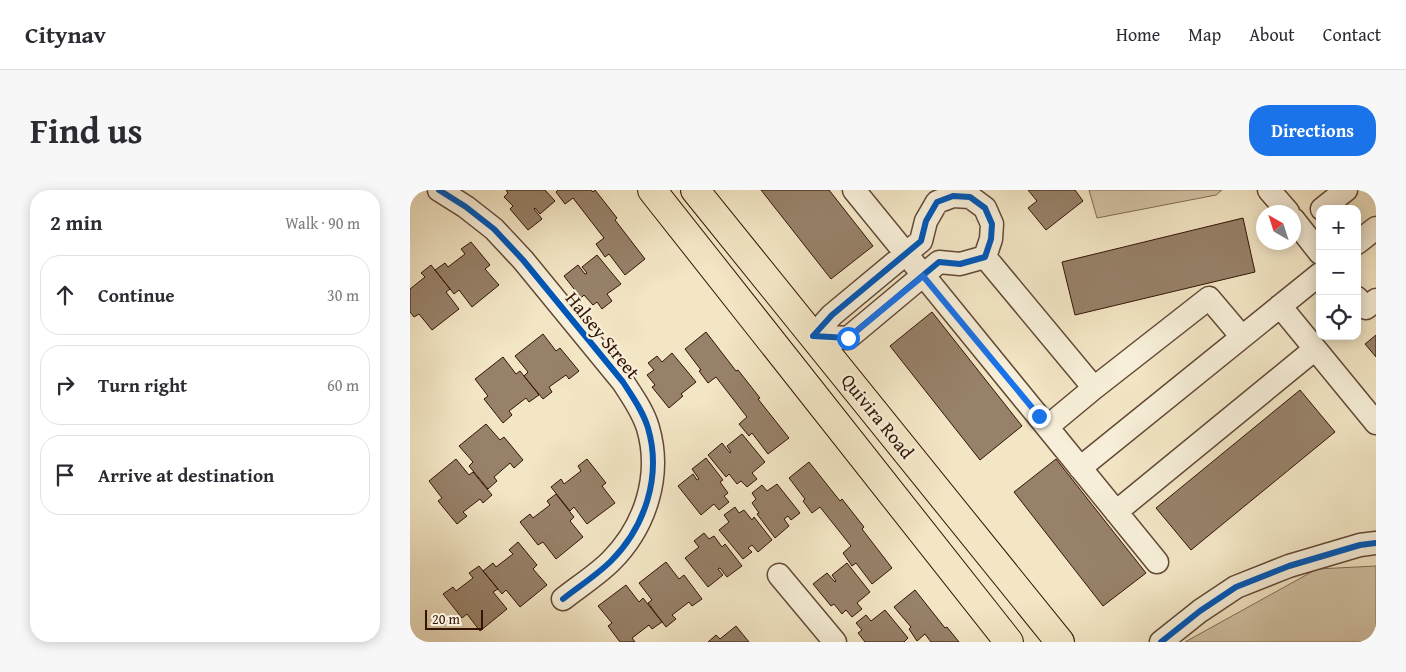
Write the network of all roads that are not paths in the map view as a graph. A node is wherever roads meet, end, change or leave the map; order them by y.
1 (439, 190) edge
2 (652, 190) edge
3 (695, 190) edge
4 (854, 190) edge
5 (1269, 190) edge
6 (1346, 190) edge
7 (932, 196) edge
8 (1282, 205) edge
9 (1327, 205) edge
10 (1316, 212) edge
11 (674, 217) junction
12 (1301, 217) edge
13 (1376, 228) edge
14 (1301, 229) edge
15 (1361, 241) edge
16 (1318, 250) edge
17 (905, 254) junction
18 (985, 257) junction
19 (923, 276) junction
20 (1316, 277) edge
21 (1376, 300) edge
22 (1361, 302) edge
23 (1280, 306) junction
24 (813, 336) junction
25 (1242, 337) junction
26 (1315, 349) junction
27 (1094, 388) junction
28 (1376, 423) edge
29 (1047, 427) junction
30 (1080, 468) junction
31 (1116, 512) junction
32 (1376, 543) edge
33 (1157, 562) dead end
34 (779, 575) dead end
35 (563, 599) dead end
36 (835, 642) edge
37 (1009, 642) edge
38 (1060, 642) edge
39 (1161, 642) edge

1 - 35 street, Halsey Street
2 - 11 main road, Quivira Road
3 - 24 main road, Quivira Road
4 - 17 street
5 - 8 street
6 - 9 street
7 - 17 street
7 - 18 street
10 - 12 street
11 - 24 main road
11 - 37 main road, Quivira Road
13 - 15 street
14 - 16 street
17 - 19 street
17 - 24 street
18 - 19 street
18 - 27 street
19 - 24 street
19 - 29 street
20 - 23 street
21 - 22 street
23 - 25 street
23 - 26 street
24 - 38 main road, Quivira Road
25 - 27 street
25 - 30 street
26 - 28 street
26 - 31 street
27 - 29 street
29 - 30 street
30 - 31 street
31 - 33 street
32 - 39 street
34 - 36 street

